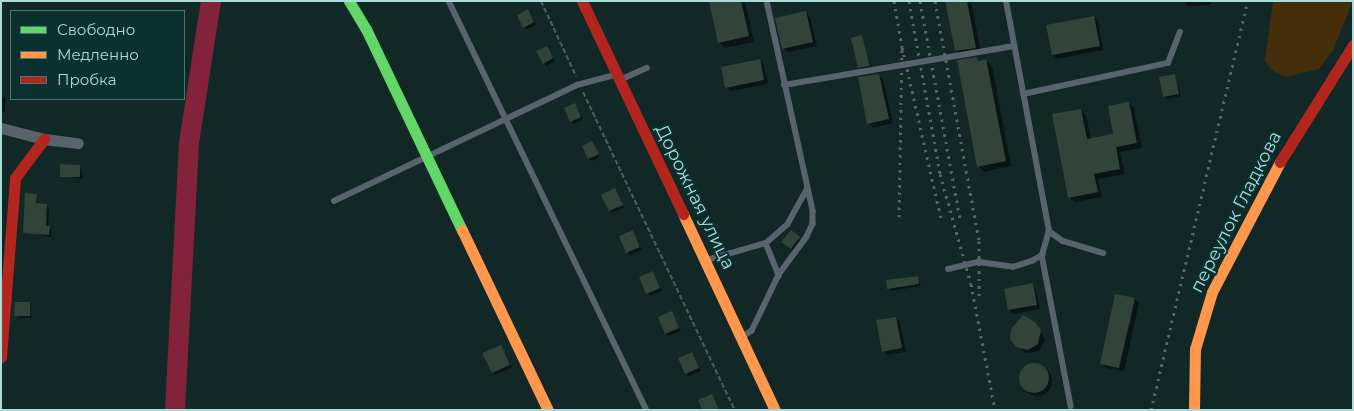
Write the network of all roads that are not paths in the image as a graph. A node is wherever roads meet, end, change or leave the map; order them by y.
1 (349, 1) edge
2 (449, 1) edge
3 (582, 1) edge
4 (767, 1) edge
5 (1006, 1) edge
6 (1180, 32) dead end
7 (1353, 45) edge
8 (1014, 46) junction
9 (647, 68) dead end
10 (618, 78) junction
11 (784, 85) junction
12 (1023, 94) junction
13 (507, 117) junction
14 (1, 128) edge
15 (44, 139) junction
16 (78, 143) dead end
17 (427, 157) junction
18 (1, 187) edge
19 (14, 188) junction
20 (808, 188) junction
21 (334, 201) dead end
22 (1048, 231) junction
23 (766, 243) junction
24 (1103, 253) dead end
25 (1042, 256) junction
26 (707, 260) junction
27 (948, 269) dead end
28 (779, 275) junction
29 (743, 337) junction
30 (1, 357) edge
31 (1071, 406) dead end
32 (548, 410) edge
33 (647, 410) edge
34 (776, 410) edge
35 (1194, 410) edge

1 - 17 street
2 - 13 lane
3 - 10 street, Дорожная улица
4 - 11 lane
5 - 8 lane
6 - 12 lane
7 - 35 street, переулок Гладкова
8 - 11 lane
8 - 12 lane
9 - 10 lane
10 - 13 lane
10 - 26 street, Дорожная улица
11 - 20 lane
12 - 22 lane
13 - 17 lane
13 - 33 lane
14 - 15 street
15 - 16 street
15 - 19 street
17 - 21 lane
17 - 32 street
18 - 19 street
19 - 30 street
20 - 23 lane
20 - 28 lane
22 - 24 lane
22 - 25 lane
23 - 26 lane
23 - 28 lane
25 - 27 lane
25 - 31 lane
26 - 29 street, Дорожная улица
28 - 29 lane
29 - 34 street, Дорожная улица

